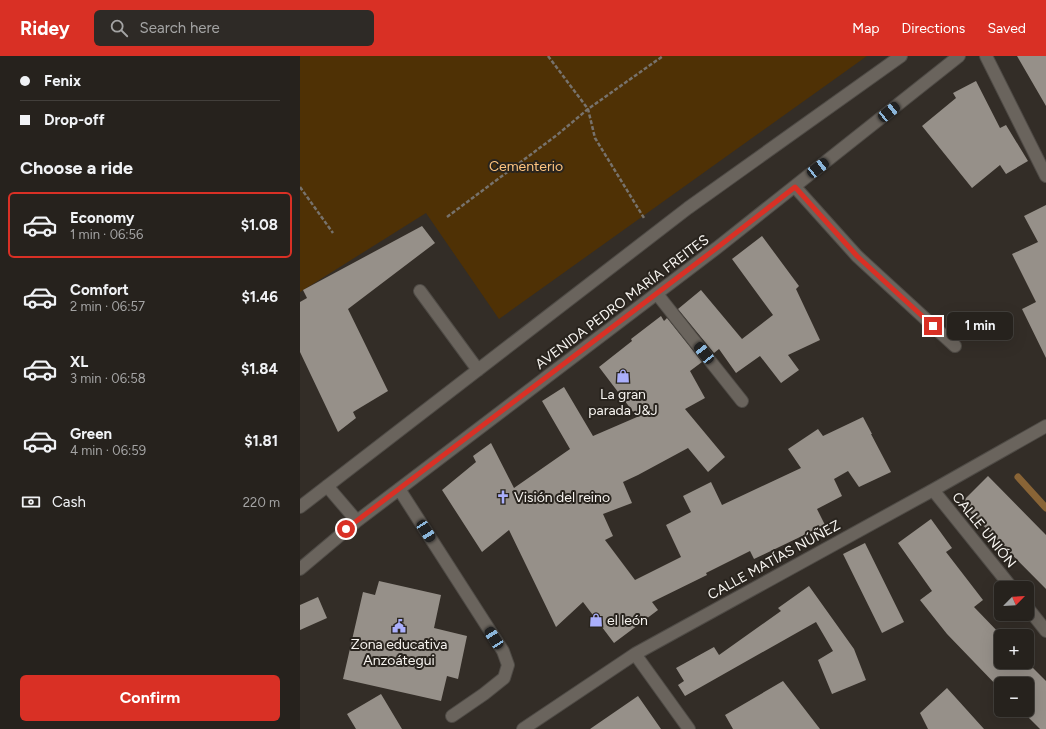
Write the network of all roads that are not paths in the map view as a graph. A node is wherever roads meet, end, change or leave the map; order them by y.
1 (901, 56) edge
2 (959, 56) edge
3 (986, 56) edge
4 (1046, 176) edge
5 (795, 187) junction
6 (420, 291) dead end
7 (657, 294) junction
8 (955, 346) dead end
9 (478, 370) junction
10 (742, 400) dead end
11 (1046, 426) edge
12 (327, 486) junction
13 (399, 489) junction
14 (933, 490) junction
15 (300, 507) edge
16 (357, 521) junction
17 (300, 569) edge
18 (1006, 581) edge
19 (1034, 615) edge
20 (1046, 630) edge
21 (635, 654) junction
22 (452, 716) dead end
23 (523, 729) edge
24 (688, 729) edge

1 - 9 street
2 - 5 street, AVENIDA PEDRO MARÍA FREITES
3 - 4 street
5 - 7 street, AVENIDA PEDRO MARÍA FREITES
5 - 8 street
6 - 9 street
7 - 10 street
7 - 13 street, AVENIDA PEDRO MARÍA FREITES
9 - 12 street
11 - 14 street, CALLE MATÍAS NÚÑEZ
12 - 15 street
12 - 16 street
13 - 16 street, AVENIDA PEDRO MARÍA FREITES
13 - 22 street
14 - 18 street, CALLE UNIÓN
14 - 21 street, CALLE MATÍAS NÚÑEZ
16 - 17 street, AVENIDA PEDRO MARÍA FREITES
19 - 20 street
21 - 23 street, CALLE MATÍAS NÚÑEZ
21 - 24 street

